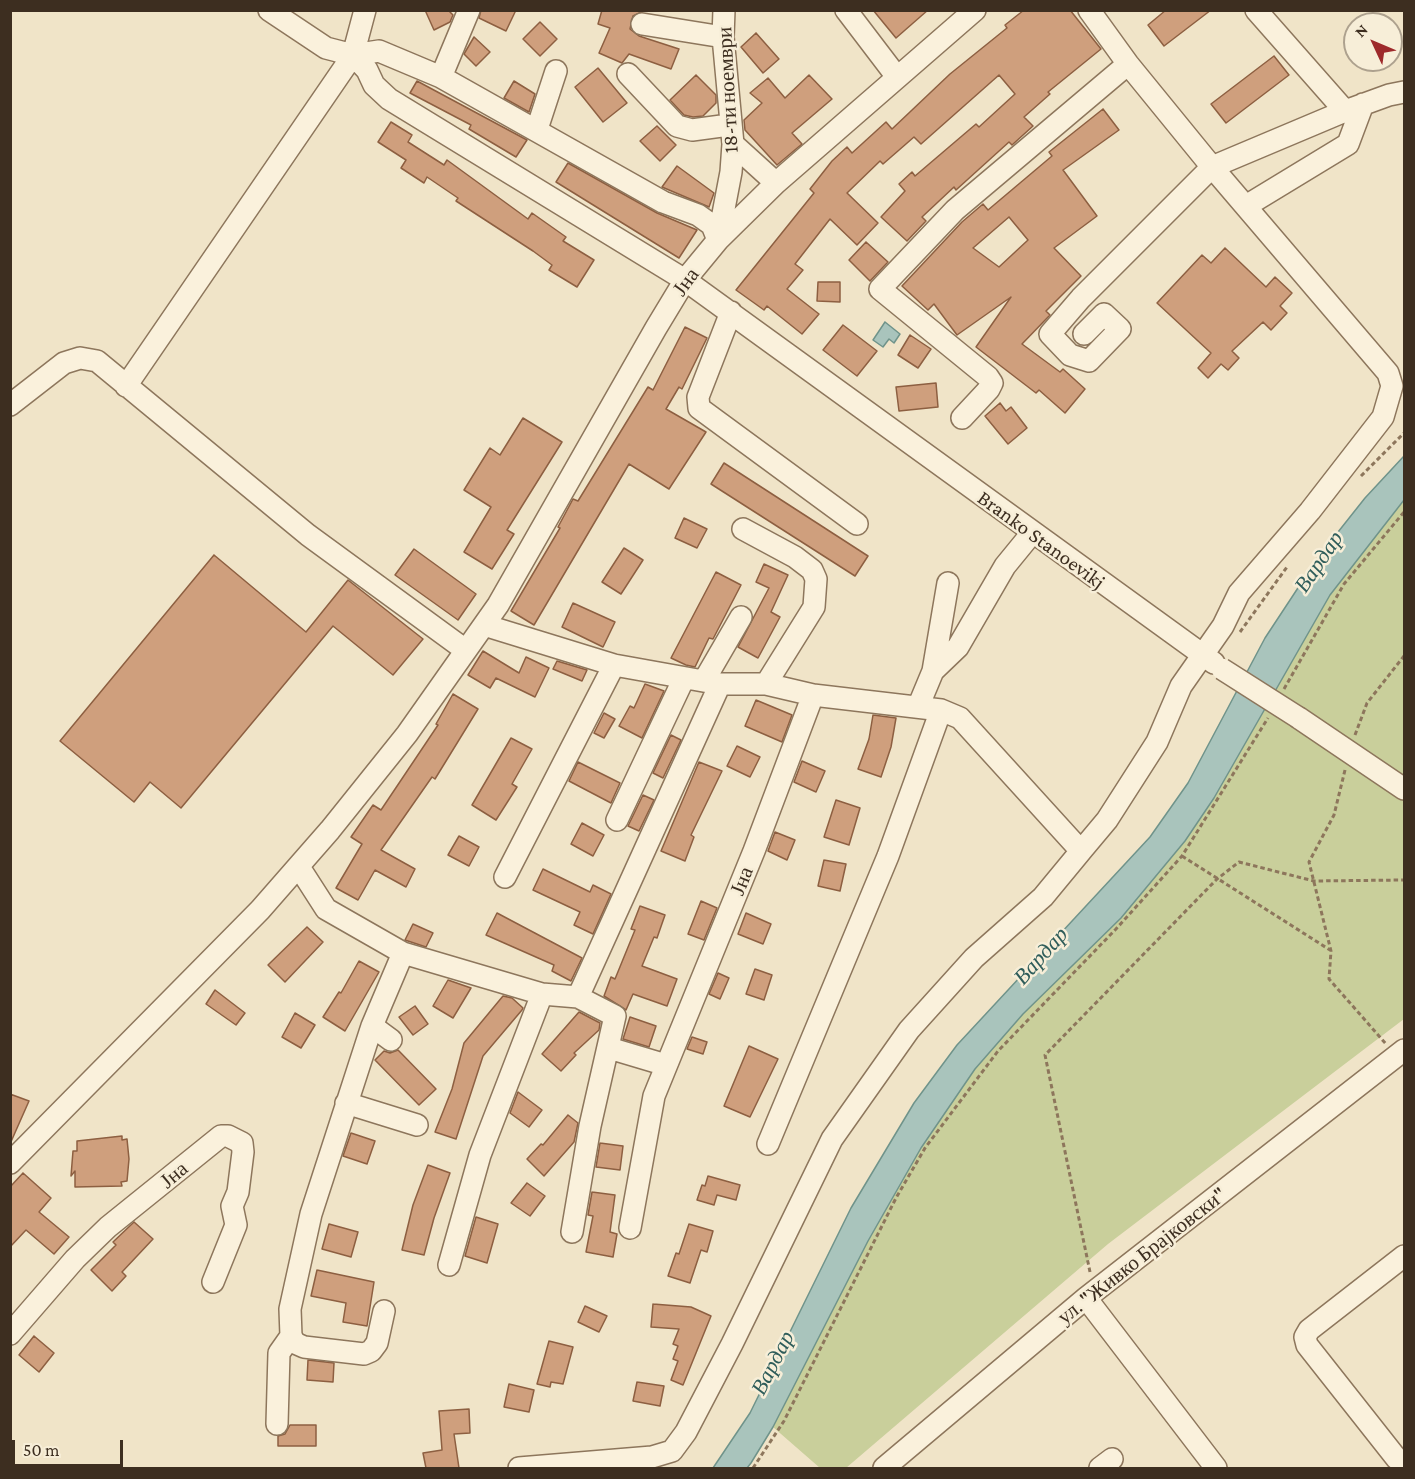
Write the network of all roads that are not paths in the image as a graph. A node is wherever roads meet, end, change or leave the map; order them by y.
1 (268, 10) edge
2 (365, 10) edge
3 (470, 10) edge
4 (724, 10) edge
5 (846, 10) edge
6 (975, 10) edge
7 (1089, 10) edge
8 (1256, 10) edge
9 (642, 24) dead end
10 (723, 37) junction
11 (353, 55) junction
12 (1128, 64) junction
13 (556, 70) dead end
14 (628, 74) dead end
15 (441, 77) junction
16 (897, 77) junction
17 (1404, 92) edge
18 (1354, 107) junction
19 (537, 129) junction
20 (731, 134) junction
21 (1212, 167) junction
22 (776, 183) junction
23 (1246, 206) junction
24 (718, 240) junction
25 (685, 280) junction
26 (731, 312) junction
27 (1084, 334) dead end
28 (126, 386) junction
29 (10, 405) edge
30 (962, 418) dead end
31 (857, 524) dead end
32 (743, 529) dead end
33 (1032, 534) junction
34 (948, 583) dead end
35 (741, 617) dead end
36 (484, 625) junction
37 (464, 649) junction
38 (1202, 656) junction
39 (614, 665) junction
40 (933, 671) junction
41 (703, 680) junction
42 (765, 684) junction
43 (813, 695) junction
44 (918, 707) junction
45 (941, 710) junction
46 (1404, 789) edge
47 (617, 820) dead end
48 (1081, 851) junction
49 (299, 867) junction
50 (505, 877) dead end
51 (403, 953) junction
52 (542, 994) junction
53 (578, 997) junction
54 (372, 1026) junction
55 (391, 1040) dead end
56 (609, 1048) junction
57 (1400, 1053) edge
58 (666, 1065) junction
59 (346, 1103) junction
60 (417, 1125) dead end
61 (768, 1144) dead end
62 (10, 1163) edge
63 (630, 1228) dead end
64 (572, 1232) dead end
65 (1404, 1256) edge
66 (448, 1265) dead end
67 (213, 1282) dead end
68 (1090, 1295) junction
69 (384, 1311) dead end
70 (10, 1334) edge
71 (291, 1336) junction
72 (277, 1424) dead end
73 (672, 1451) junction
74 (1396, 1460) edge
75 (519, 1468) edge
76 (657, 1468) edge
77 (884, 1468) edge
78 (1216, 1468) edge

1 - 11 street
2 - 11 street
3 - 15 street
4 - 10 street, 18-ти ноември
5 - 16 street
6 - 16 street, Јна
7 - 12 street
8 - 18 street
9 - 10 street
10 - 20 street, 18-ти ноември
11 - 15 street
11 - 25 street, Branko Stanoevikj
11 - 28 street
12 - 21 street
12 - 30 street
13 - 19 street
14 - 20 street
15 - 19 street
16 - 22 street, Јна
17 - 18 street
18 - 21 street
18 - 23 street
19 - 24 street
20 - 22 street
20 - 24 street, 18-ти ноември
21 - 23 street
21 - 27 street
22 - 24 street, Јна
23 - 38 street
24 - 25 street, Јна
25 - 26 street, Branko Stanoevikj
25 - 36 street, Јна
26 - 31 street
26 - 33 street, Branko Stanoevikj
28 - 29 street
28 - 37 street
32 - 42 street
33 - 38 street, Branko Stanoevikj
33 - 40 street
34 - 40 street
35 - 41 street
36 - 37 street, Јна
36 - 39 street
37 - 49 street, Јна
38 - 46 street, Branko Stanoevikj, bridge
38 - 48 street
39 - 41 street
39 - 50 street
40 - 44 street
41 - 42 street
41 - 47 street
41 - 53 street
42 - 43 street
43 - 44 street
43 - 58 street, Јна
44 - 45 street
45 - 48 street
45 - 61 street
48 - 73 street
49 - 51 street
49 - 62 street, Јна
51 - 52 street
51 - 54 street
52 - 53 street
52 - 66 street
53 - 56 street
54 - 55 street
54 - 59 street
56 - 58 street
56 - 64 street
57 - 68 street, ул. "Живко Брајковски"
58 - 63 street, Јна
59 - 60 street
59 - 71 street
65 - 74 street
67 - 70 street, Јна
68 - 77 street, ул. "Живко Брајковски"
68 - 78 street
69 - 71 street
71 - 72 street
73 - 75 street
73 - 76 street

